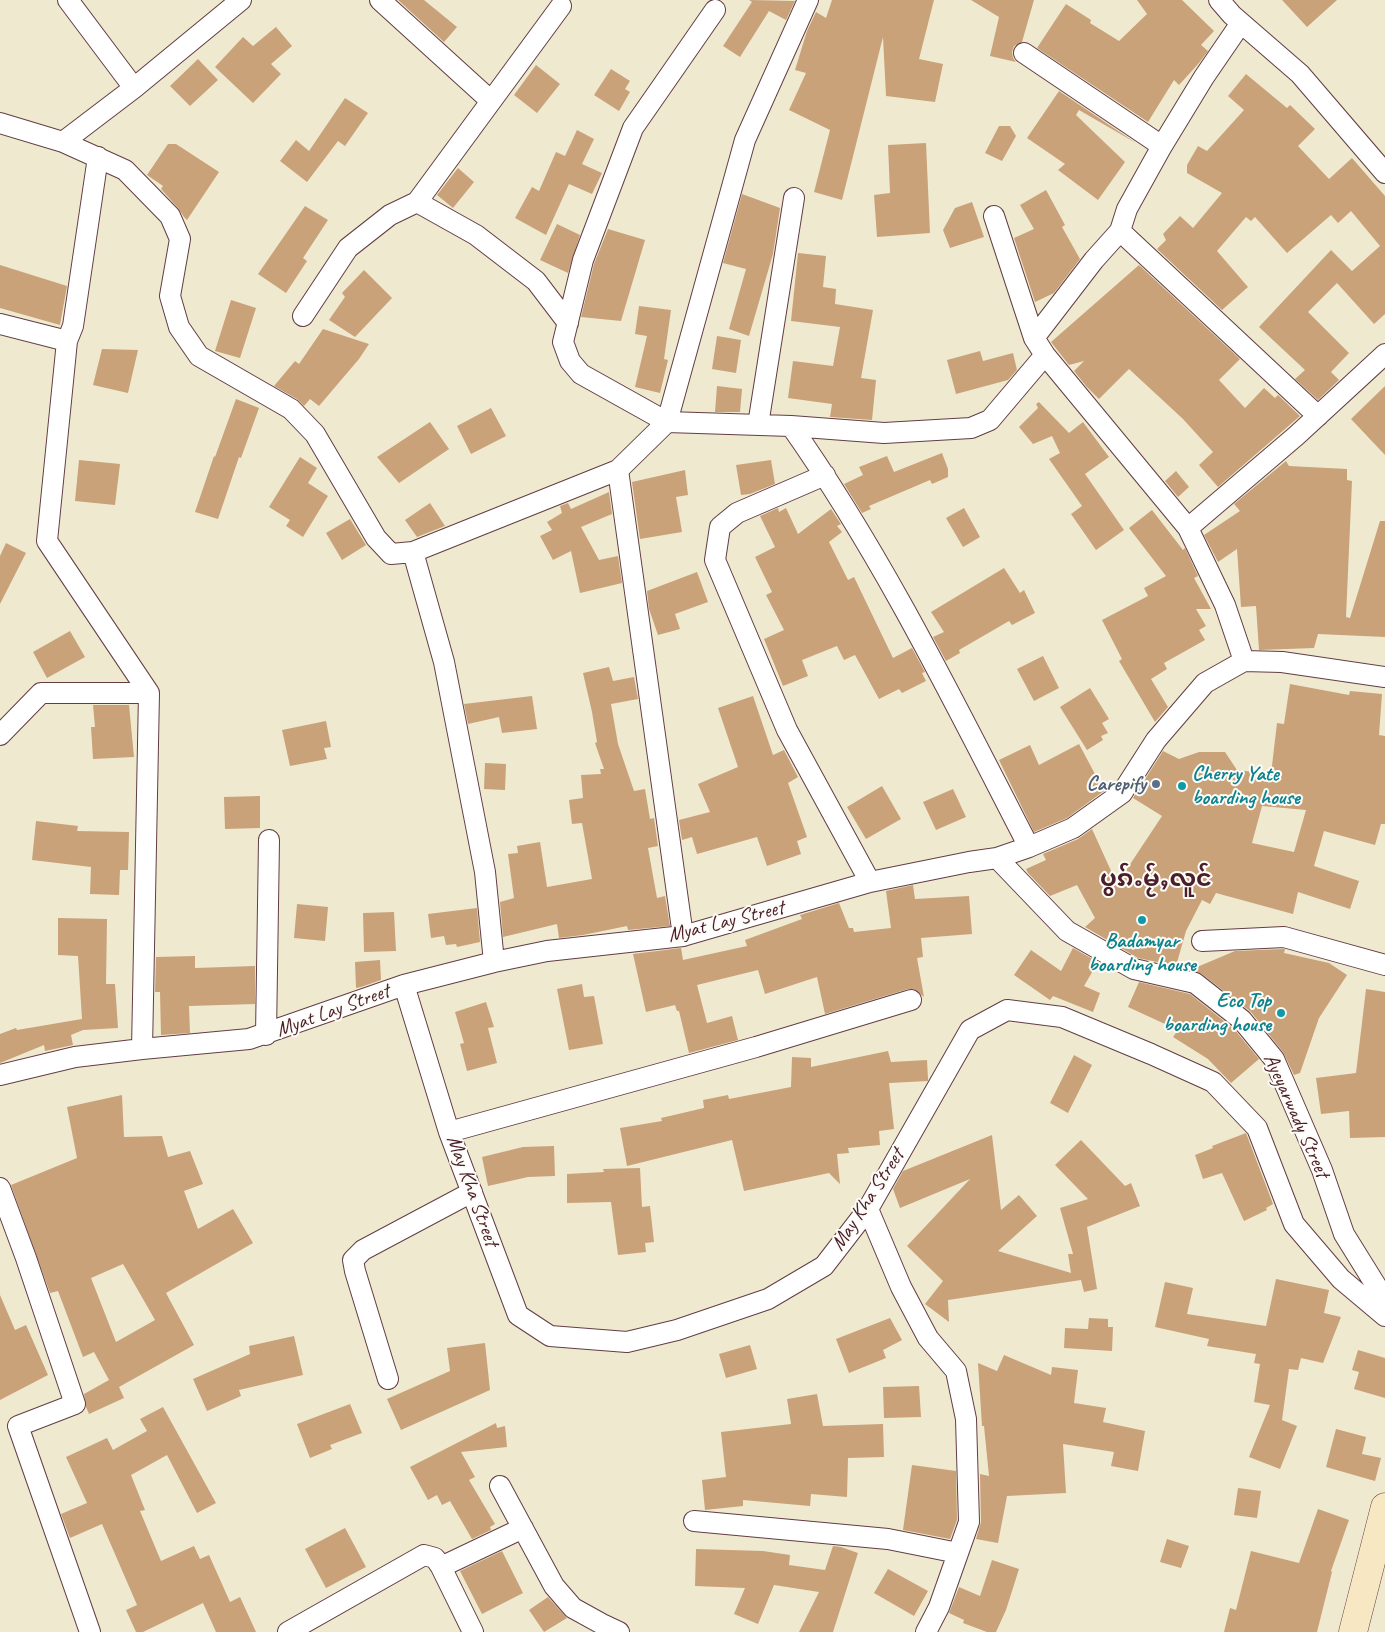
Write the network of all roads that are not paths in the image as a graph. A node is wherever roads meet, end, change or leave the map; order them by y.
1 (68, 0) edge
2 (241, 0) edge
3 (380, 0) edge
4 (808, 0) edge
5 (1224, 2) edge
6 (561, 6) dead end
7 (715, 10) dead end
8 (1241, 23) junction
9 (1024, 53) dead end
10 (134, 88) junction
11 (491, 101) junction
12 (0, 123) edge
13 (63, 142) junction
14 (1162, 146) junction
15 (98, 158) junction
16 (1385, 173) edge
17 (794, 198) dead end
18 (417, 202) junction
19 (994, 216) dead end
20 (1120, 231) junction
21 (303, 316) dead end
22 (568, 323) junction
23 (0, 324) edge
24 (1034, 338) junction
25 (67, 341) junction
26 (1385, 354) edge
27 (1045, 355) junction
28 (1318, 416) junction
29 (667, 422) junction
30 (758, 425) junction
31 (791, 426) junction
32 (618, 470) junction
33 (825, 475) junction
34 (1188, 528) junction
35 (413, 552) junction
36 (1244, 661) junction
37 (1385, 676) edge
38 (150, 693) junction
39 (0, 735) edge
40 (269, 840) dead end
41 (1030, 847) junction
42 (997, 858) junction
43 (870, 882) junction
44 (683, 936) junction
45 (1202, 941) dead end
46 (494, 962) junction
47 (1385, 965) edge
48 (404, 985) junction
49 (911, 1000) dead end
50 (266, 1035) junction
51 (142, 1049) junction
52 (0, 1075) edge
53 (449, 1132) junction
54 (0, 1188) edge
55 (472, 1192) junction
56 (868, 1209) junction
57 (1385, 1296) edge
58 (1385, 1316) edge
59 (388, 1379) dead end
60 (500, 1486) dead end
61 (1385, 1507) edge
62 (694, 1521) dead end
63 (523, 1528) junction
64 (958, 1553) junction
65 (441, 1567) junction
66 (90, 1632) edge
67 (288, 1632) edge
68 (473, 1632) edge
69 (619, 1632) edge
70 (926, 1632) edge
71 (1353, 1632) edge

1 - 10 street
2 - 10 street
3 - 11 street
4 - 29 street
5 - 8 street
6 - 11 street
7 - 22 street
8 - 14 street
8 - 16 street
9 - 14 street
10 - 13 street
11 - 18 street
12 - 13 street
13 - 15 street
14 - 20 street
15 - 25 street
15 - 35 street
17 - 30 street
18 - 21 street
18 - 22 street
19 - 24 street
20 - 24 street
20 - 28 street
22 - 29 street
23 - 25 street
24 - 27 street
25 - 38 street
26 - 28 street
27 - 31 street
27 - 34 street
28 - 34 street
29 - 30 street
29 - 32 street
30 - 31 street
31 - 33 street
32 - 35 street
32 - 44 street
33 - 41 street
33 - 43 street
34 - 36 street
35 - 46 street
36 - 37 street
36 - 41 street, Myat Lay Street
38 - 39 street
38 - 51 street
40 - 50 street
41 - 42 street, Myat Lay Street
42 - 43 street, Myat Lay Street
42 - 57 street, Ayeyarwady Street
43 - 44 street, Myat Lay Street
44 - 46 street, Myat Lay Street
45 - 47 street
46 - 48 street, Myat Lay Street
48 - 50 street, Myat Lay Street
48 - 53 street, May Kha Street
49 - 53 street
50 - 51 street, Myat Lay Street
51 - 52 street, Myat Lay Street
53 - 55 street, May Kha Street
54 - 66 street
55 - 56 street, May Kha Street
55 - 59 street
56 - 58 street, May Kha Street
56 - 64 street
60 - 63 street
61 - 71 main road
62 - 64 street
63 - 65 street
63 - 69 street
64 - 70 street
65 - 67 street
65 - 68 street

